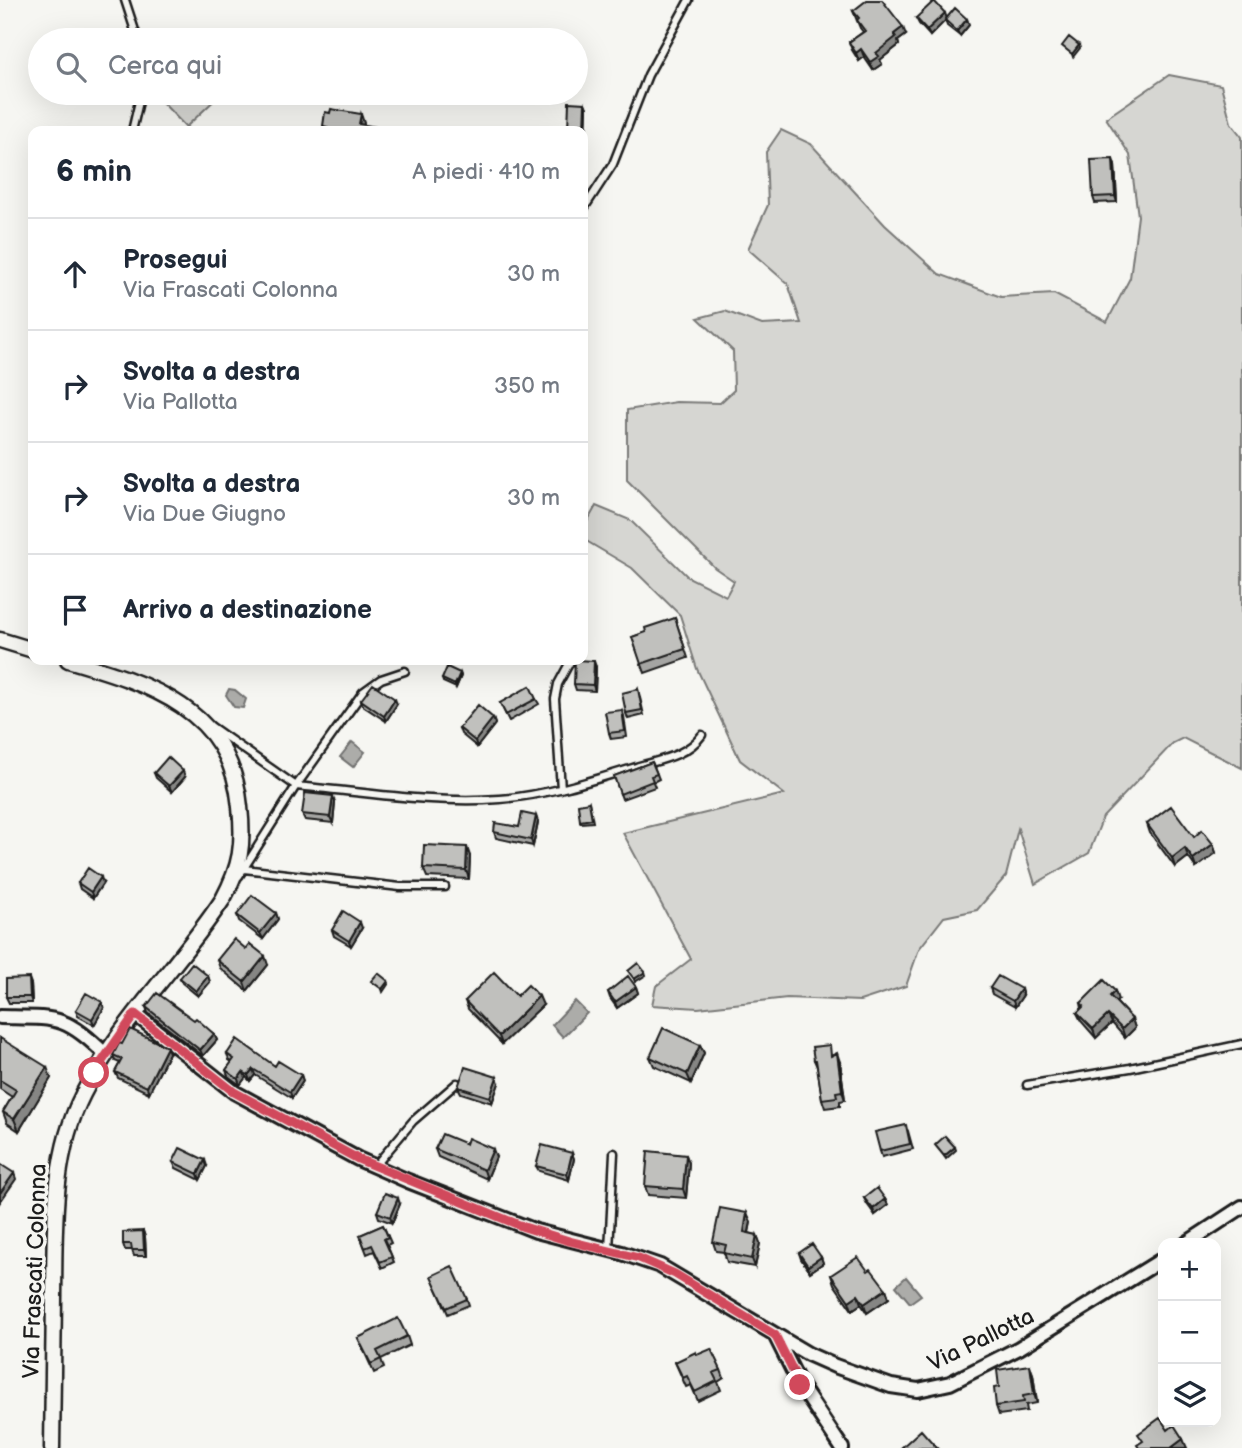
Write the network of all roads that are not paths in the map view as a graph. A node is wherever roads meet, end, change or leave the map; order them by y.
1 (125, 0) edge
2 (689, 0) edge
3 (134, 28) edge
4 (138, 105) edge
5 (133, 126) edge
6 (588, 202) edge
7 (0, 640) edge
8 (28, 648) edge
9 (83, 665) edge
10 (568, 665) edge
11 (405, 671) dead end
12 (178, 704) junction
13 (702, 735) dead end
14 (296, 786) junction
15 (561, 789) junction
16 (244, 869) junction
17 (445, 887) dead end
18 (220, 904) junction
19 (135, 1014) junction
20 (0, 1017) edge
21 (1242, 1044) edge
22 (106, 1055) junction
23 (457, 1083) edge
24 (1027, 1085) dead end
25 (614, 1153) dead end
26 (375, 1166) junction
27 (1242, 1207) edge
28 (1195, 1238) edge
29 (610, 1250) junction
30 (1158, 1262) edge
31 (775, 1335) junction
32 (52, 1448) edge
33 (842, 1448) edge

1 - 3 lane
2 - 6 lane
4 - 5 lane
7 - 8 street
9 - 12 street, Via Frascati Colonna
10 - 15 lane
11 - 14 lane
12 - 14 lane
12 - 18 street, Via Frascati Colonna
13 - 15 lane
14 - 15 lane
14 - 16 lane
16 - 17 lane
16 - 18 lane
18 - 19 street, Via Frascati Colonna
19 - 22 street, Via Frascati Colonna
19 - 26 street, Via Pallotta
20 - 22 street
21 - 24 lane
22 - 32 street, Via Frascati Colonna
23 - 26 lane
25 - 29 lane
26 - 29 street, Via Pallotta
27 - 28 street
29 - 31 street, Via Pallotta
30 - 31 street, Via Pallotta
31 - 33 street

